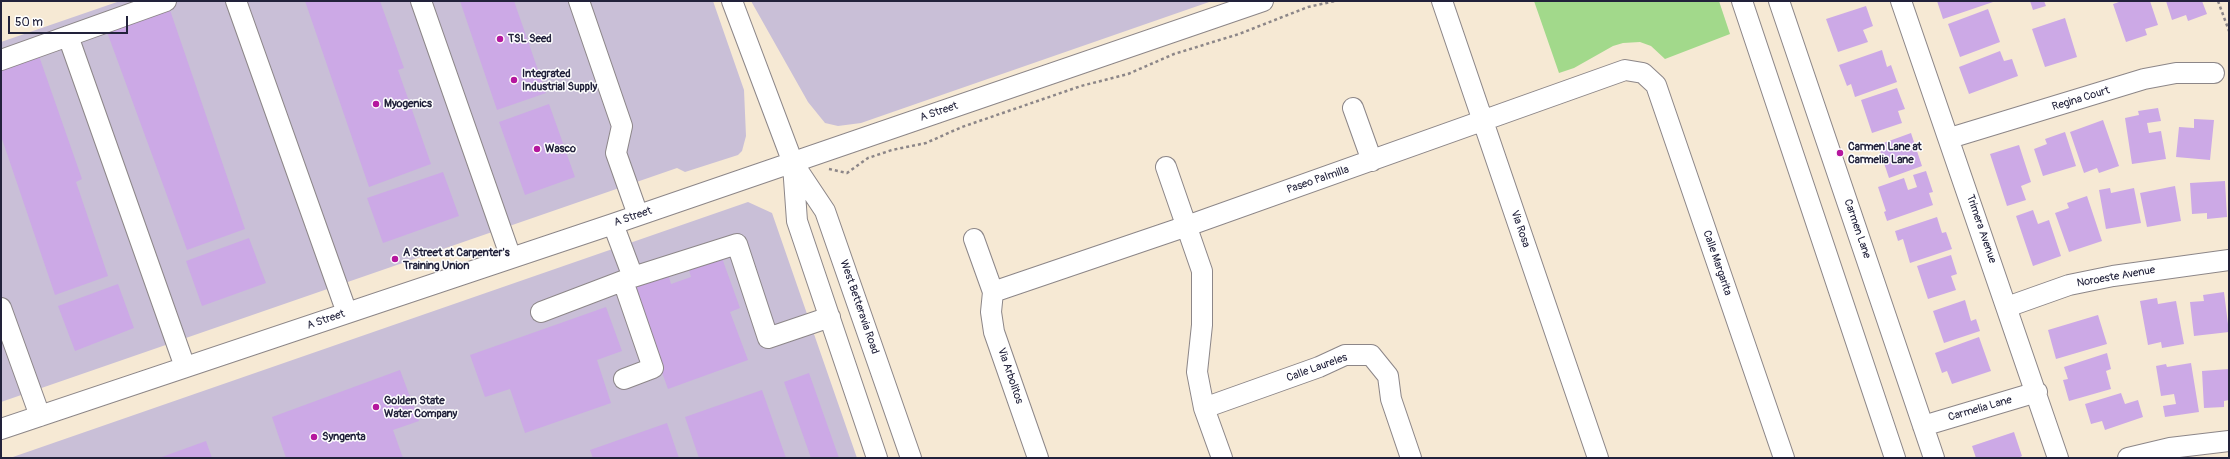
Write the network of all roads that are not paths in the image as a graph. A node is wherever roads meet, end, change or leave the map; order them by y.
1 (166, 1) edge
2 (236, 1) edge
3 (421, 1) edge
4 (579, 1) edge
5 (732, 1) edge
6 (1263, 1) edge
7 (1442, 1) edge
8 (1742, 1) edge
9 (1779, 1) edge
10 (1901, 1) edge
11 (68, 36) junction
12 (1, 60) edge
13 (1643, 73) joint
14 (2214, 73) dead end
15 (1353, 108) dead end
16 (1483, 121) junction
17 (1950, 138) junction
18 (1372, 161) junction
19 (793, 163) junction
20 (1166, 167) dead end
21 (638, 215) junction
22 (613, 224) junction
23 (1187, 226) junction
24 (974, 240) dead end
25 (511, 258) junction
26 (2229, 260) edge
27 (628, 279) junction
28 (993, 292) junction
29 (2007, 307) junction
30 (1, 308) edge
31 (541, 312) dead end
32 (347, 313) junction
33 (830, 317) junction
34 (186, 367) junction
35 (624, 379) dead end
36 (2036, 392) junction
37 (1204, 408) junction
38 (40, 416) junction
39 (1923, 426) junction
40 (1, 430) edge
41 (2229, 441) edge
42 (878, 458) edge
43 (912, 458) edge
44 (1038, 458) edge
45 (1222, 458) edge
46 (1411, 458) edge
47 (1598, 458) edge
48 (1784, 458) edge
49 (1895, 458) edge
50 (1934, 458) edge
51 (2058, 458) edge
52 (2128, 458) edge

1 - 11 street
2 - 32 street
3 - 25 street
4 - 21 street
5 - 19 street, West Betteravia Road
6 - 19 street, A Street
7 - 16 street, Via Rosa
8 - 49 street
9 - 39 street, Carmen Lane
10 - 17 street, Trimera Avenue
11 - 12 street
11 - 34 street
13 - 16 street, Paseo Palmilla
13 - 48 street, Calle Margarita
14 - 17 street, Regina Court
15 - 18 street
16 - 18 street, Paseo Palmilla
16 - 47 street, Via Rosa
17 - 29 street, Trimera Avenue
18 - 23 street, Paseo Palmilla
19 - 21 street, A Street
19 - 33 street, West Betteravia Road
19 - 43 street, West Betteravia Road
20 - 23 street
21 - 22 street, A Street
22 - 25 street, A Street
22 - 27 street
23 - 28 street, Paseo Palmilla
23 - 37 street
24 - 28 street
25 - 32 street, A Street
26 - 29 street, Noroeste Avenue
27 - 31 street
27 - 33 street
27 - 35 street
28 - 44 street, Via Arbolitos
29 - 36 street, Trimera Avenue
30 - 38 street
32 - 34 street, A Street
33 - 42 street, West Betteravia Road
34 - 38 street, A Street
36 - 39 street, Carmelia Lane
36 - 51 street, Trimera Avenue
37 - 45 street
37 - 46 street, Calle Laureles
38 - 40 street, A Street
39 - 50 street, Carmen Lane
41 - 52 street

